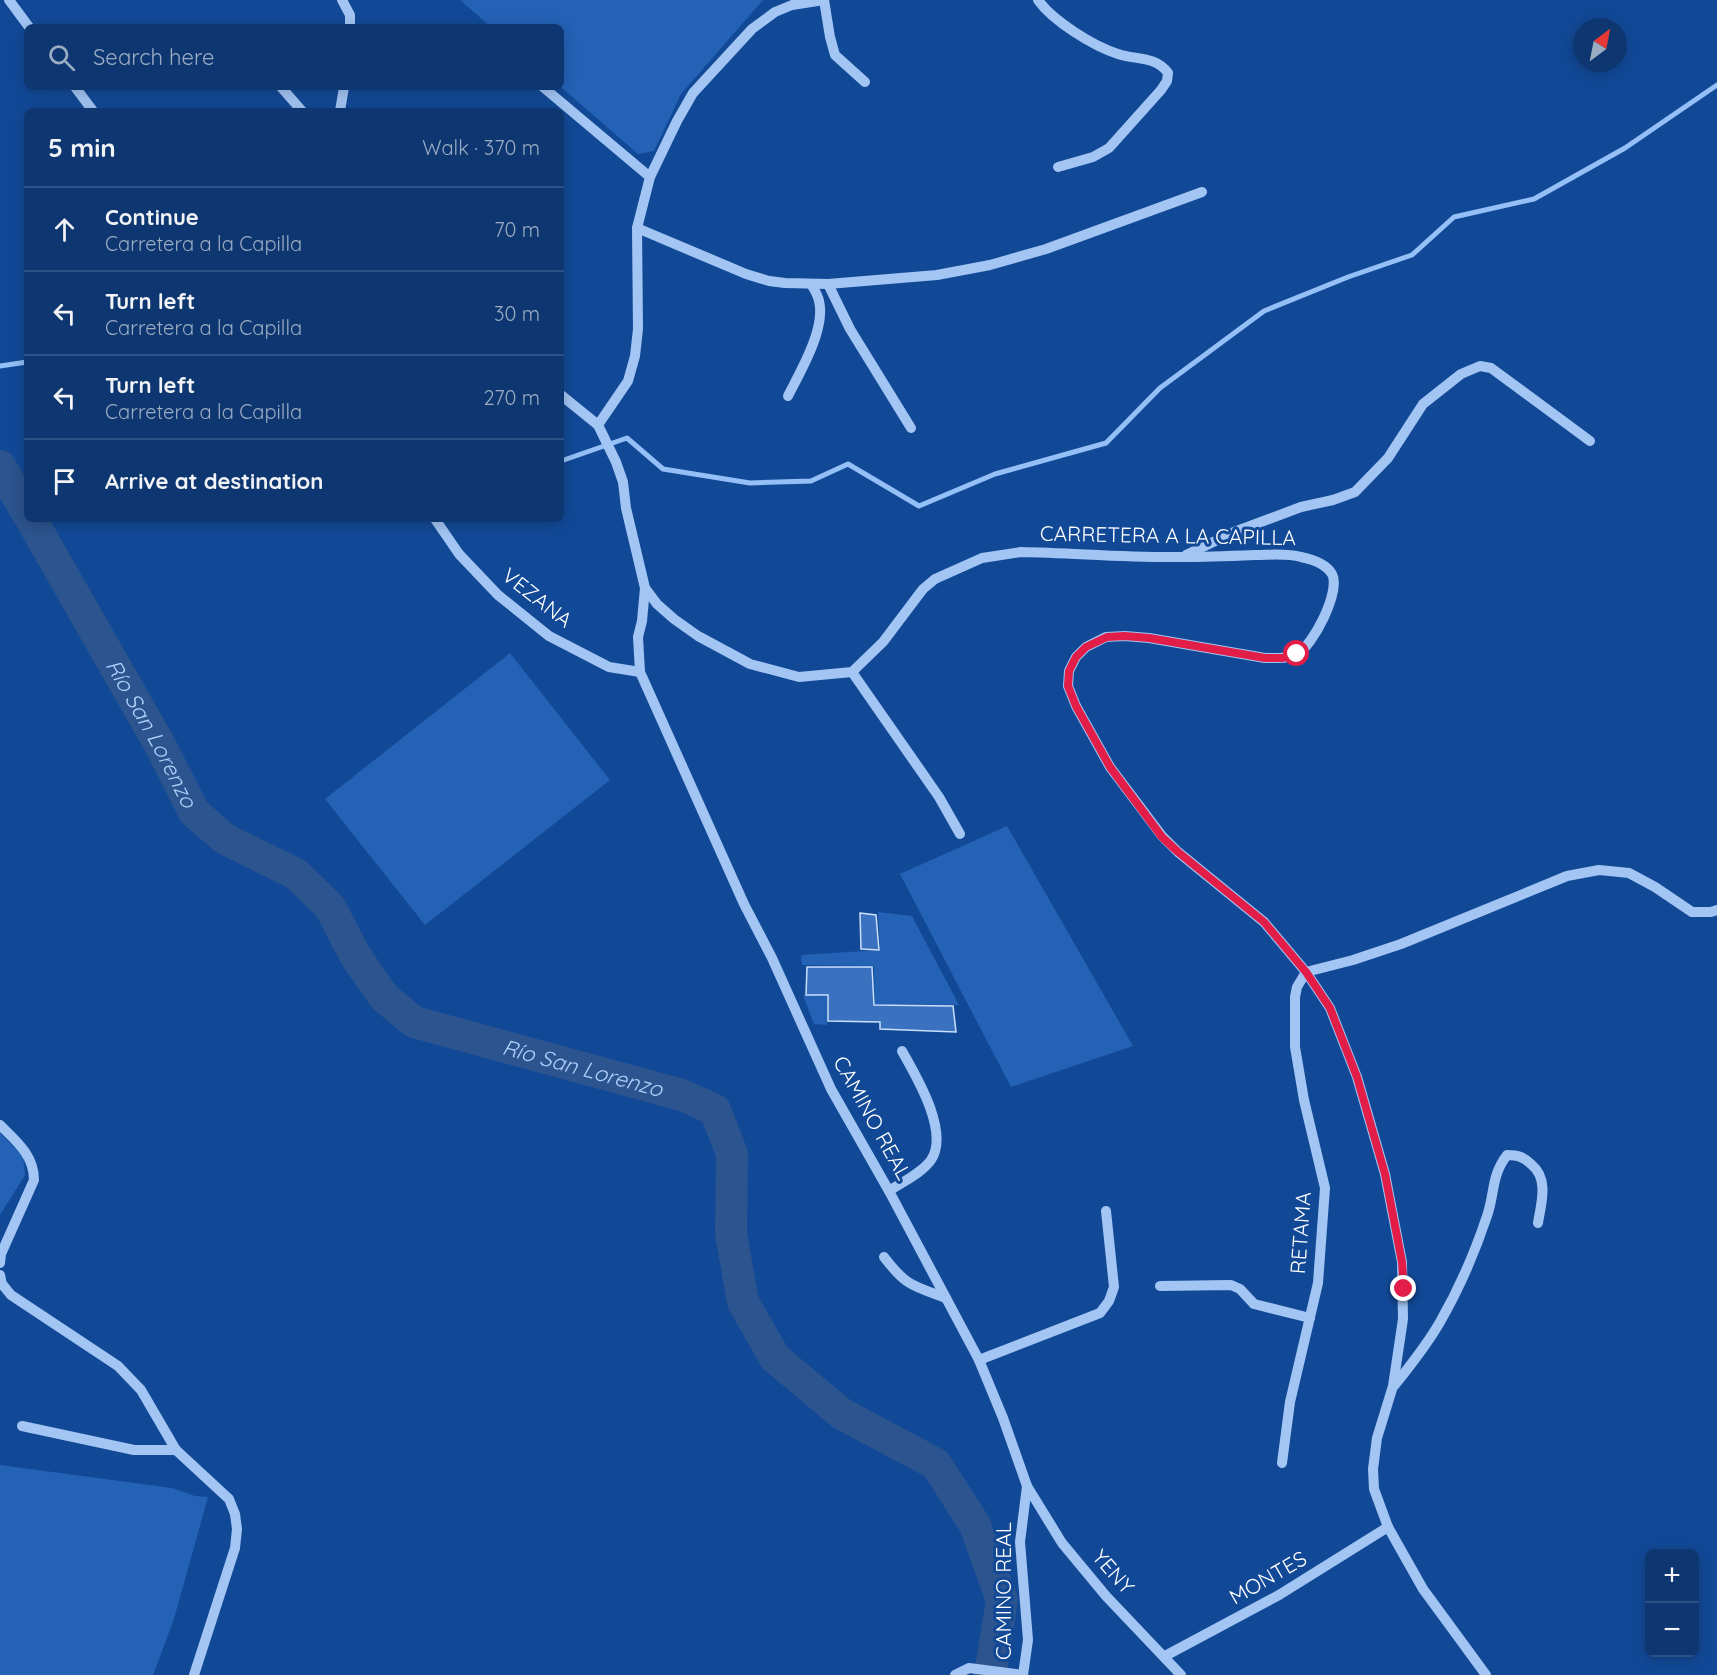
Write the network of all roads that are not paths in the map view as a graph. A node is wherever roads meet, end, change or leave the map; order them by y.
1 (9, 0) edge
2 (342, 0) edge
3 (824, 0) edge
4 (1038, 0) edge
5 (27, 24) edge
6 (350, 24) edge
7 (865, 82) dead end
8 (81, 90) edge
9 (284, 90) edge
10 (344, 90) edge
11 (547, 90) edge
12 (91, 108) edge
13 (299, 108) edge
14 (340, 108) edge
15 (1058, 168) dead end
16 (650, 177) junction
17 (1202, 192) dead end
18 (637, 228) junction
19 (811, 284) junction
20 (828, 284) junction
21 (788, 396) dead end
22 (564, 397) edge
23 (598, 425) junction
24 (911, 428) dead end
25 (1590, 441) dead end
26 (437, 522) edge
27 (1180, 557) junction
28 (645, 588) junction
29 (640, 672) junction
30 (852, 672) junction
31 (960, 834) dead end
32 (1717, 910) edge
33 (1306, 972) junction
34 (902, 1051) dead end
35 (0, 1125) edge
36 (889, 1191) junction
37 (1106, 1211) dead end
38 (1538, 1224) dead end
39 (884, 1257) dead end
40 (0, 1263) edge
41 (0, 1275) edge
42 (1160, 1286) dead end
43 (946, 1298) junction
44 (1310, 1318) junction
45 (979, 1360) junction
46 (1394, 1386) junction
47 (22, 1426) dead end
48 (177, 1450) junction
49 (1282, 1463) dead end
50 (1027, 1486) junction
51 (1388, 1527) junction
52 (1165, 1656) junction
53 (194, 1675) edge
54 (956, 1675) edge
55 (1023, 1675) edge
56 (1181, 1675) edge
57 (1486, 1675) edge

1 - 5 street
2 - 6 street
3 - 7 street
3 - 16 street
4 - 15 street
8 - 12 street
9 - 13 street
10 - 14 street
11 - 16 street
16 - 18 street
17 - 20 street
18 - 19 street
18 - 23 street
19 - 20 street
19 - 21 street
20 - 24 street
22 - 23 street
23 - 28 street
25 - 27 street
26 - 29 street, VEZANA
27 - 30 street, CARRETERA A LA CAPILLA
27 - 33 street, CARRETERA A LA CAPILLA
28 - 29 street, CAMINO REAL
28 - 30 street
29 - 36 street, CAMINO REAL
30 - 31 street
32 - 33 street
33 - 44 street, RETAMA
33 - 46 street, CARRETERA A LA CAPILLA
34 - 36 street
35 - 40 street
36 - 43 street, CAMINO REAL
37 - 45 street
38 - 46 street
39 - 43 street
41 - 48 street
42 - 44 street
43 - 45 street, CAMINO REAL
44 - 49 street, RETAMA
45 - 50 street, CAMINO REAL
46 - 51 street, CARRETERA A LA CAPILLA
47 - 48 street
48 - 53 street
50 - 52 street, YENY
50 - 55 street, CAMINO REAL
51 - 52 street, MONTES
51 - 57 street, CARRETERA A LA CAPILLA
52 - 56 street, YENY
54 - 55 street

